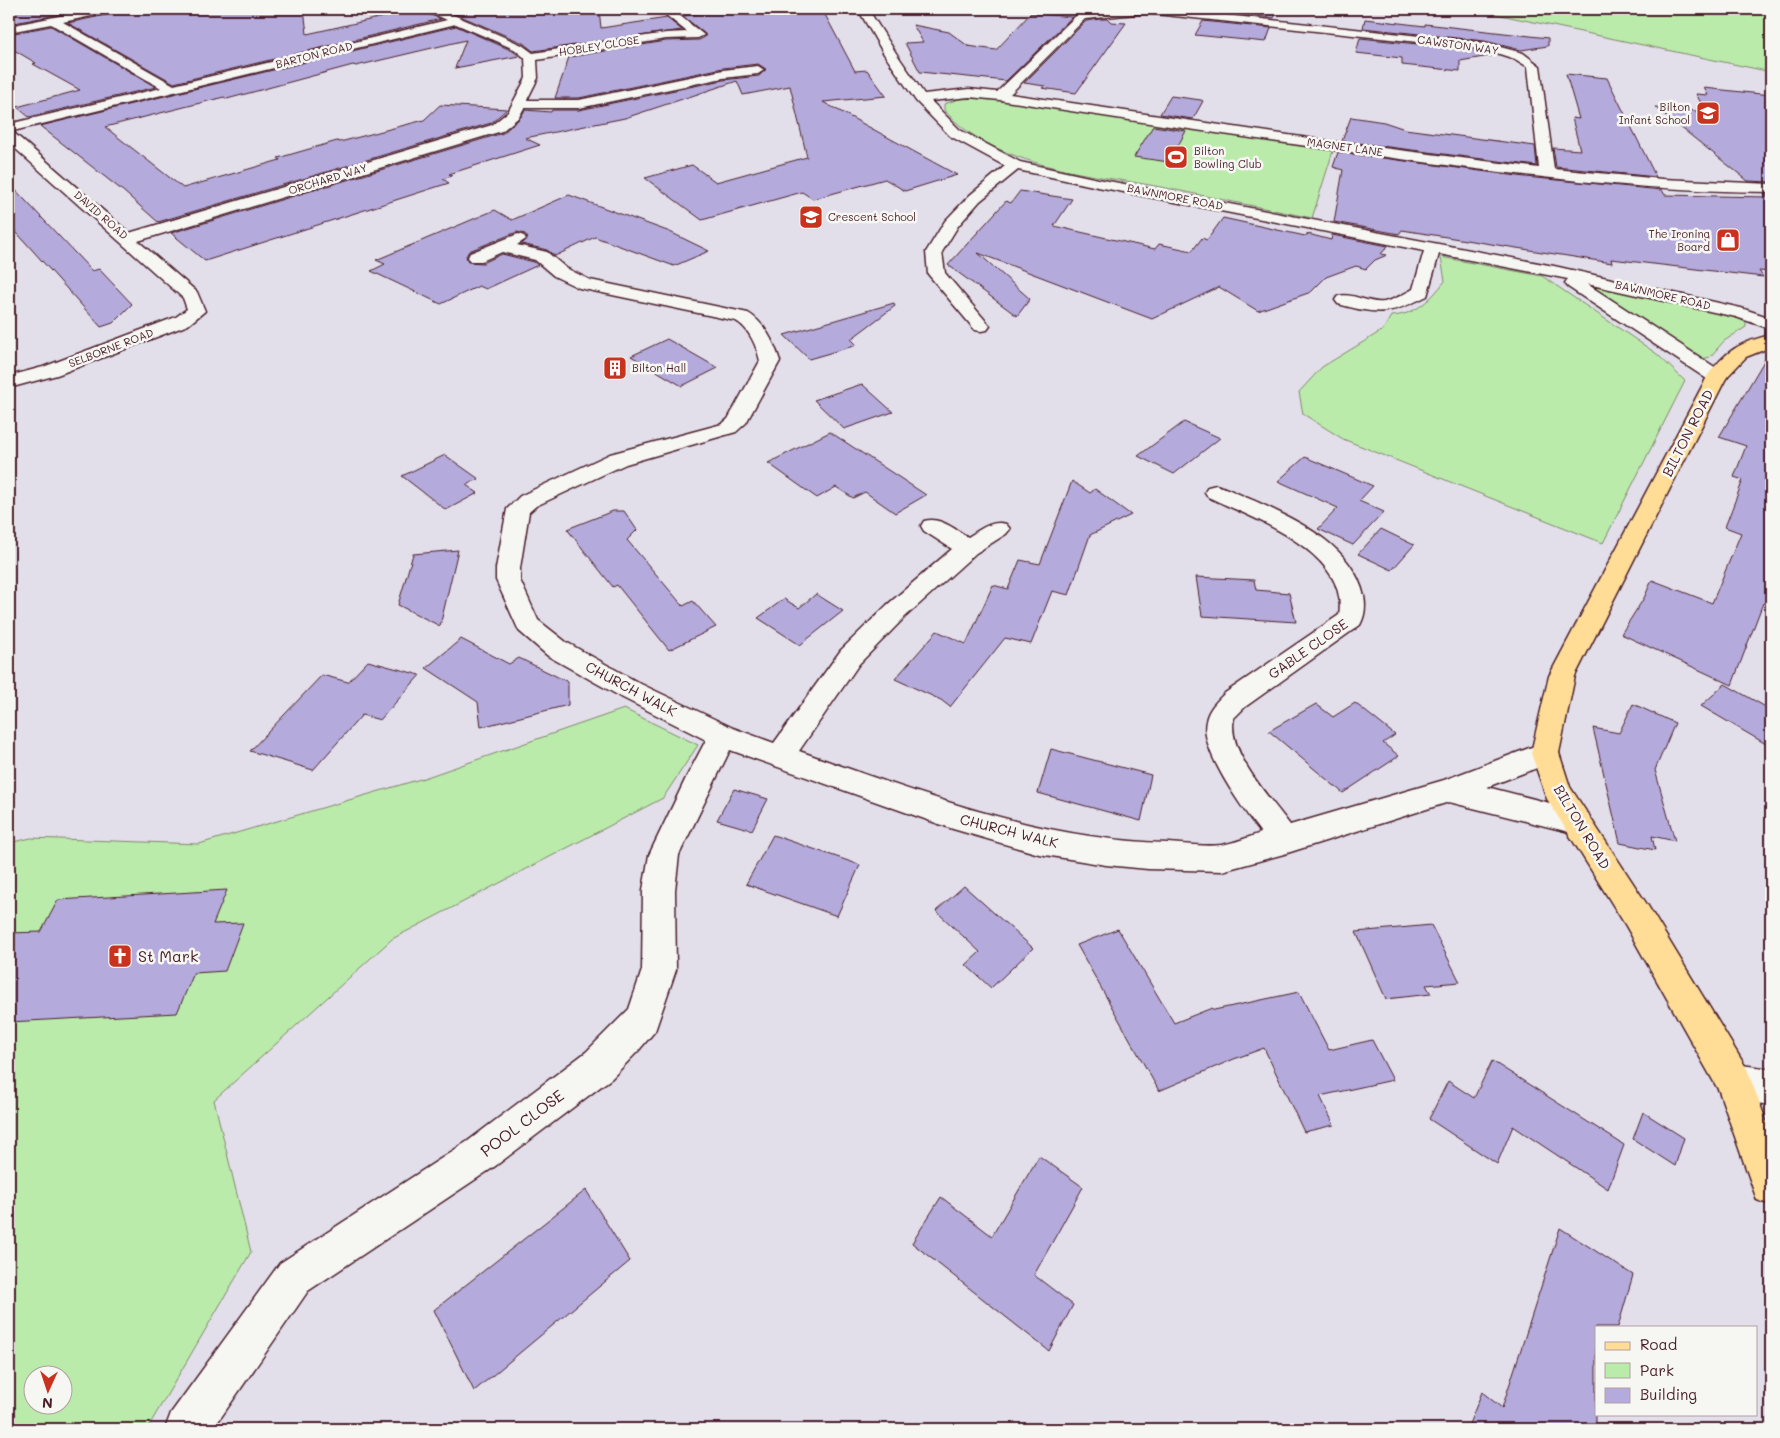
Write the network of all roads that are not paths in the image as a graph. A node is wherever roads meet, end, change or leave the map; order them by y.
1 (110, 9) edge
2 (431, 9) edge
3 (863, 9) edge
4 (1143, 9) edge
5 (1086, 12) edge
6 (670, 13) dead end
7 (1307, 14) dead end
8 (1325, 17) dead end
9 (52, 20) junction
10 (456, 21) junction
11 (1260, 22) junction
12 (9, 29) edge
13 (1359, 33) junction
14 (531, 57) junction
15 (758, 70) dead end
16 (172, 89) junction
17 (1000, 96) junction
18 (921, 98) junction
19 (519, 104) junction
20 (9, 128) edge
21 (9, 136) edge
22 (1015, 165) junction
23 (1547, 174) junction
24 (1771, 188) edge
25 (527, 235) dead end
26 (128, 239) junction
27 (502, 247) junction
28 (1434, 247) junction
29 (476, 257) dead end
30 (1554, 271) junction
31 (192, 296) joint
32 (1344, 300) dead end
33 (1771, 324) edge
34 (981, 326) dead end
35 (1771, 341) edge
36 (1717, 378) junction
37 (9, 382) edge
38 (1216, 492) dead end
39 (932, 526) dead end
40 (998, 529) dead end
41 (968, 548) junction
42 (723, 736) junction
43 (1545, 753) junction
44 (780, 756) junction
45 (1449, 790) junction
46 (1577, 822) junction
47 (1284, 840) junction
48 (1734, 1082) junction
49 (1771, 1087) edge
50 (1771, 1186) edge
51 (187, 1429) edge

1 - 9 street
2 - 10 street
3 - 18 street, BAWNMORE ROAD
4 - 5 street, CAWSTON WAY
4 - 11 street, CAWSTON WAY
5 - 17 street
6 - 14 street, HOBLEY CLOSE
7 - 11 street
8 - 13 street
9 - 12 street
9 - 16 street
10 - 14 street
10 - 16 street, BARTON ROAD
11 - 13 street, CAWSTON WAY
13 - 23 street, CAWSTON WAY
14 - 19 street, ORCHARD WAY
15 - 19 street
16 - 20 street, BARTON ROAD
17 - 18 street, MAGNET LANE
17 - 23 street, MAGNET LANE
18 - 22 street, BAWNMORE ROAD
19 - 26 street, ORCHARD WAY
21 - 26 street, DAVID ROAD
22 - 28 street, BAWNMORE ROAD
22 - 34 street
23 - 24 street, MAGNET LANE
25 - 27 street
26 - 31 street, DAVID ROAD
27 - 29 street
27 - 42 street, CHURCH WALK
28 - 30 street, BAWNMORE ROAD
28 - 32 street
30 - 33 street, BAWNMORE ROAD
30 - 36 street, BAWNMORE ROAD
31 - 37 street, SELBORNE ROAD
35 - 36 main road, BILTON ROAD
36 - 43 main road, BILTON ROAD
38 - 47 street, GABLE CLOSE
39 - 41 street
40 - 41 street
41 - 44 street
42 - 44 street, CHURCH WALK
42 - 51 street, POOL CLOSE
43 - 45 street, CHURCH WALK
43 - 46 main road, BILTON ROAD
44 - 47 street, CHURCH WALK
45 - 46 street
45 - 47 street, CHURCH WALK
46 - 48 main road, BILTON ROAD
48 - 49 street
48 - 50 main road, BILTON ROAD

